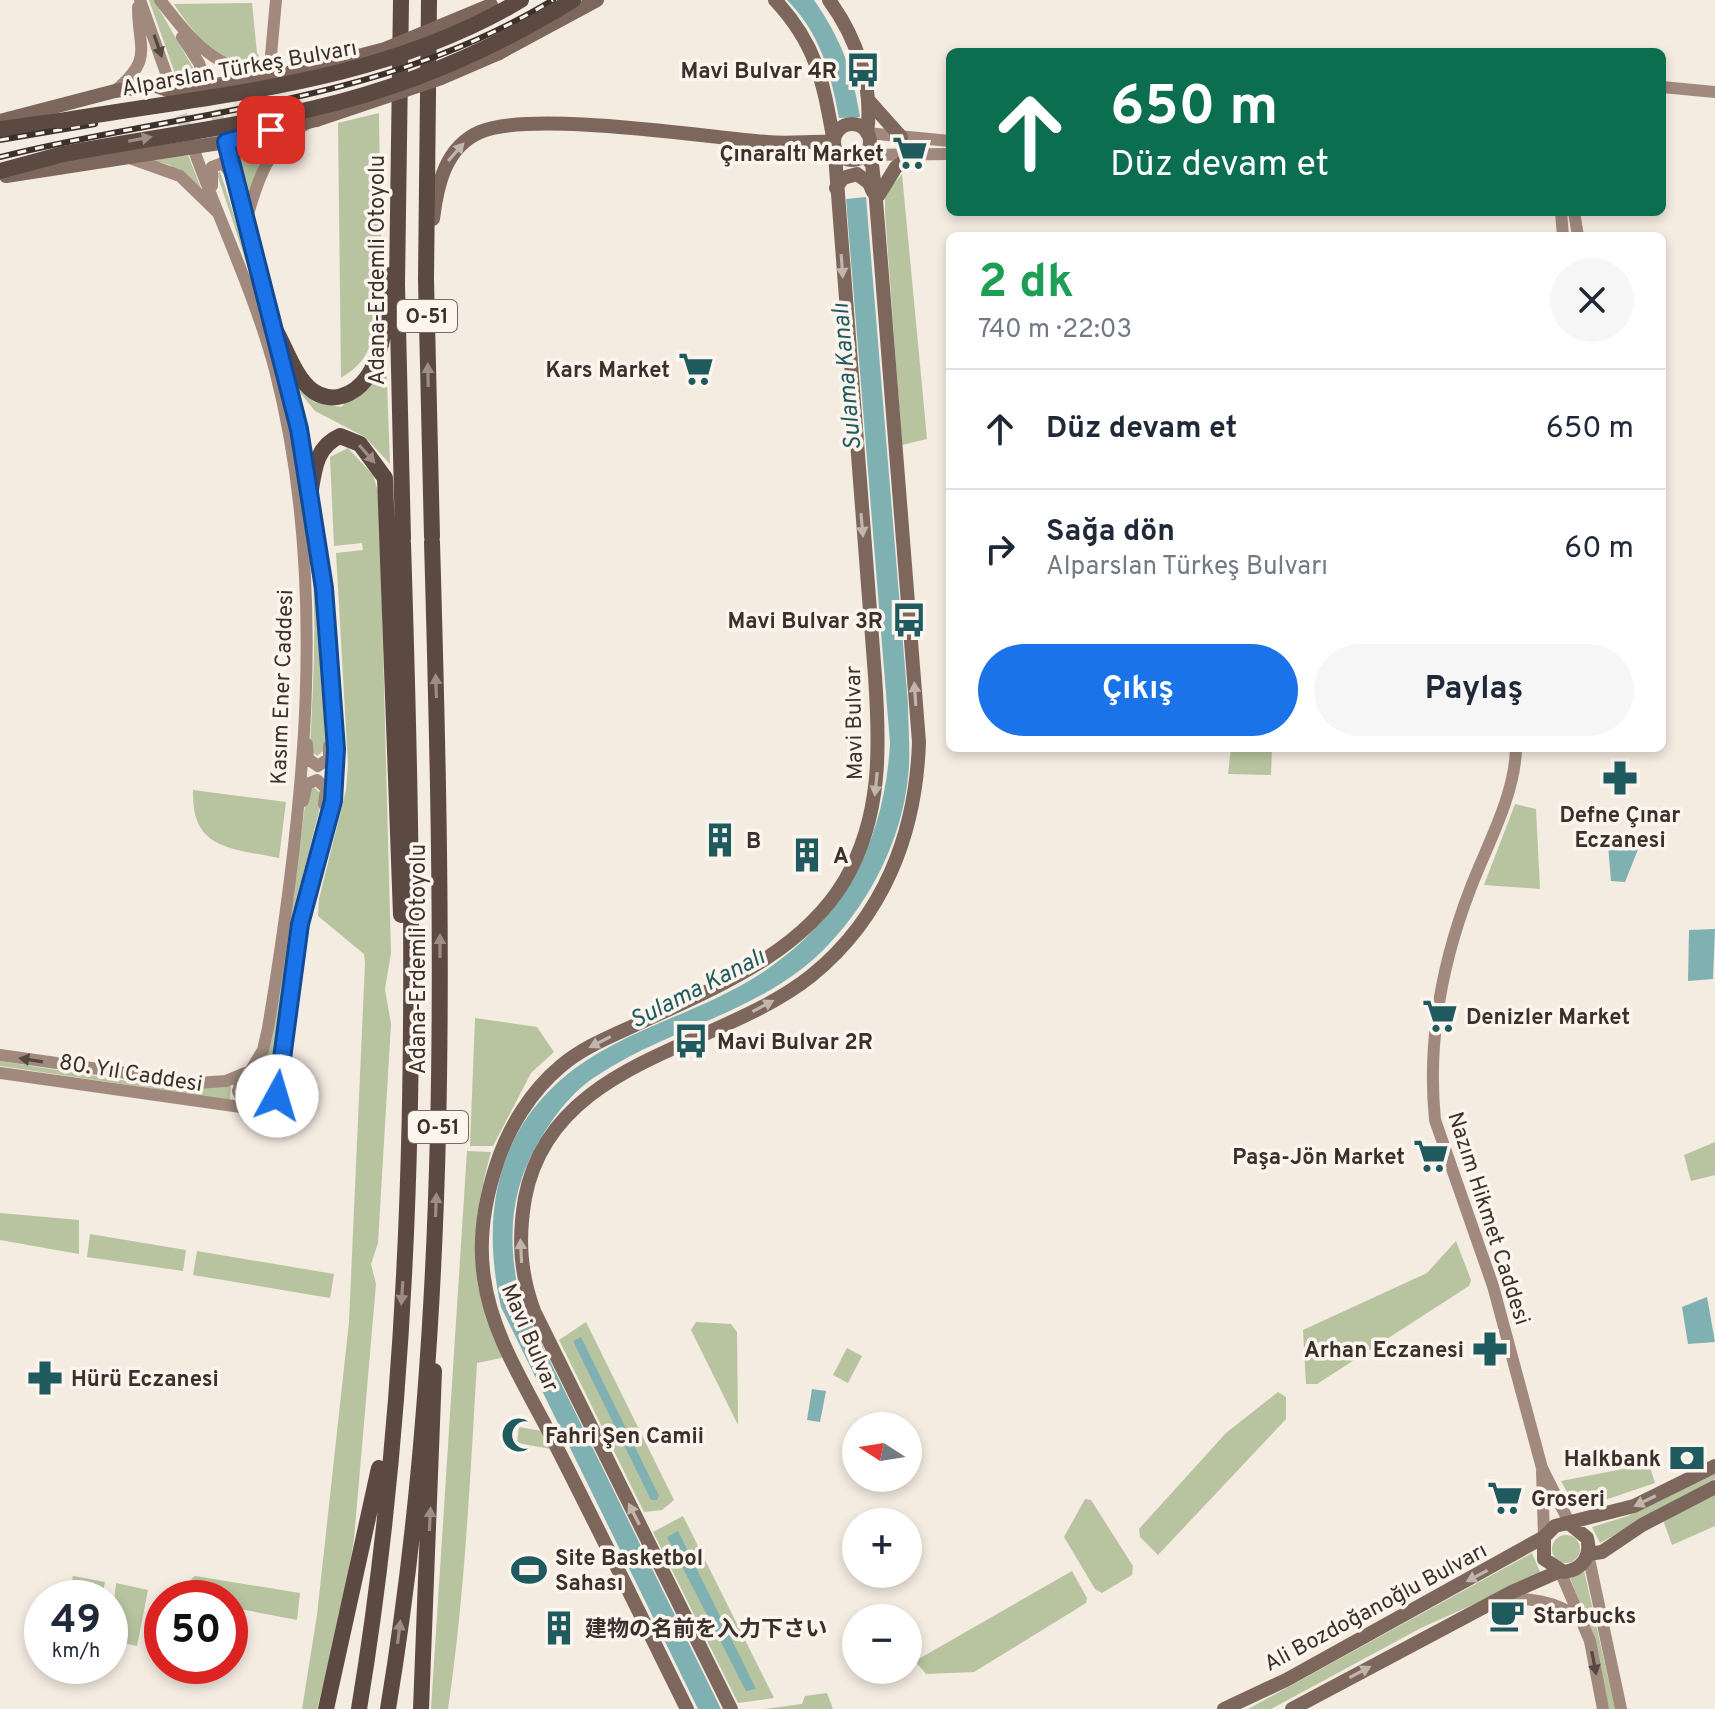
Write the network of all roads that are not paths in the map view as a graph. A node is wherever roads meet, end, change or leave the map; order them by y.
1 (140, 0) edge
2 (160, 0) edge
3 (276, 0) edge
4 (401, 0) edge
5 (429, 0) edge
6 (521, 0) edge
7 (573, 0) edge
8 (597, 0) edge
9 (775, 0) edge
10 (829, 0) edge
11 (495, 2) edge
12 (269, 74) junction
13 (1666, 87) edge
14 (208, 90) junction
15 (115, 91) junction
16 (1715, 92) edge
17 (174, 95) junction
18 (868, 99) junction
19 (398, 118) junction
20 (316, 120) junction
21 (0, 121) edge
22 (0, 129) edge
23 (867, 133) junction
24 (901, 137) junction
25 (225, 139) junction
26 (946, 141) edge
27 (834, 142) junction
28 (192, 145) junction
29 (915, 154) junction
30 (946, 154) edge
31 (864, 155) junction
32 (127, 157) junction
33 (0, 171) edge
34 (0, 177) edge
35 (836, 188) junction
36 (212, 194) junction
37 (240, 194) junction
38 (876, 200) junction
39 (220, 215) junction
40 (247, 221) junction
41 (426, 279) junction
42 (277, 333) junction
43 (310, 496) junction
44 (320, 564) junction
45 (305, 571) junction
46 (1515, 752) edge
47 (282, 938) junction
48 (298, 940) junction
49 (411, 1021) junction
50 (0, 1055) edge
51 (248, 1072) junction
52 (0, 1073) edge
53 (277, 1083) junction
54 (255, 1109) junction
55 (434, 1255) junction
56 (395, 1396) junction
57 (1715, 1466) edge
58 (1542, 1468) junction
59 (1715, 1487) edge
60 (1570, 1524) junction
61 (1544, 1537) junction
62 (1588, 1554) junction
63 (1560, 1571) junction
64 (1500, 1598) junction
65 (1580, 1618) junction
66 (326, 1709) edge
67 (359, 1709) edge
68 (388, 1709) edge
69 (421, 1709) edge
70 (687, 1709) edge
71 (731, 1709) edge
72 (1224, 1709) edge
73 (1292, 1709) edge
74 (1603, 1709) edge
75 (1621, 1709) edge

1 - 15 main road
1 -> 17 main road
2 - 12 main road
2 - 14 main road
3 - 12 main road
4 - 19 highway, Adana-Erdemli Otoyolu / O-51
5 - 41 highway, Adana-Erdemli Otoyolu / O-51
6 - 22 highway, Alparslan Türkeş Bulvarı, bridge
33 -> 7 highway, bridge
8 - 20 main road, bridge
9 - 27 main road, Mavi Bulvar
10 - 18 main road
11 - 12 main road, Alparslan Türkeş Bulvarı, bridge
12 - 14 main road, Alparslan Türkeş Bulvarı
13 - 16 main road
14 - 17 main road, Alparslan Türkeş Bulvarı
15 - 17 main road, Alparslan Türkeş Bulvarı
15 - 21 main road, Alparslan Türkeş Bulvarı
18 - 23 main road
18 - 24 main road
19 - 42 highway
19 - 49 highway, Adana-Erdemli Otoyolu / O-51
20 - 25 main road
20 - 40 main road
23 - 24 main road
23 - 27 main road
23 - 31 main road
24 - 26 main road
25 - 28 main road
25 - 37 main road, Kasım Ener Caddesi
27 - 31 main road
27 - 35 main road, Mavi Bulvar
41 -> 27 main road
28 - 32 main road
28 - 36 main road, Kasım Ener Caddesi
29 - 30 main road
29 - 31 main road
29 - 38 main road
31 - 38 main road, Mavi Bulvar
32 - 34 main road
32 - 39 main road
35 - 38 main road
35 -> 70 main road, Mavi Bulvar
36 - 37 main road
36 - 39 main road, Kasım Ener Caddesi
37 - 40 main road, Kasım Ener Caddesi
71 -> 38 main road, Mavi Bulvar
39 - 45 main road, Kasım Ener Caddesi
40 - 42 main road, Kasım Ener Caddesi
55 -> 41 highway, Adana-Erdemli Otoyolu / O-51
42 - 43 main road, Kasım Ener Caddesi
43 - 44 main road, Kasım Ener Caddesi
43 -> 49 highway
44 - 45 main road
44 - 48 main road, Kasım Ener Caddesi
45 - 47 main road, Kasım Ener Caddesi
46 - 58 main road, Nazım Hikmet Caddesi
47 - 48 main road
47 - 51 main road, Kasım Ener Caddesi
48 - 53 main road, Kasım Ener Caddesi
49 -> 56 highway, Adana-Erdemli Otoyolu / O-51
51 -> 50 main road, 80. Yıl Caddesi
51 - 53 main road
51 - 54 main road
52 - 54 main road, 80. Yıl Caddesi
53 - 54 main road
68 -> 55 highway, Adana-Erdemli Otoyolu / O-51
69 -> 55 highway
56 - 66 highway
56 - 67 highway, Adana-Erdemli Otoyolu / O-51
57 -> 60 main road
58 - 60 main road
58 - 61 main road
59 - 62 main road
60 - 61 main road
60 - 62 main road
61 - 63 main road
61 -> 72 main road, Ali Bozdoğanoğlu Bulvarı
62 - 63 main road
62 - 75 main road
63 - 64 main road
63 - 65 main road
64 - 65 main road
73 -> 64 main road
65 -> 74 main road

